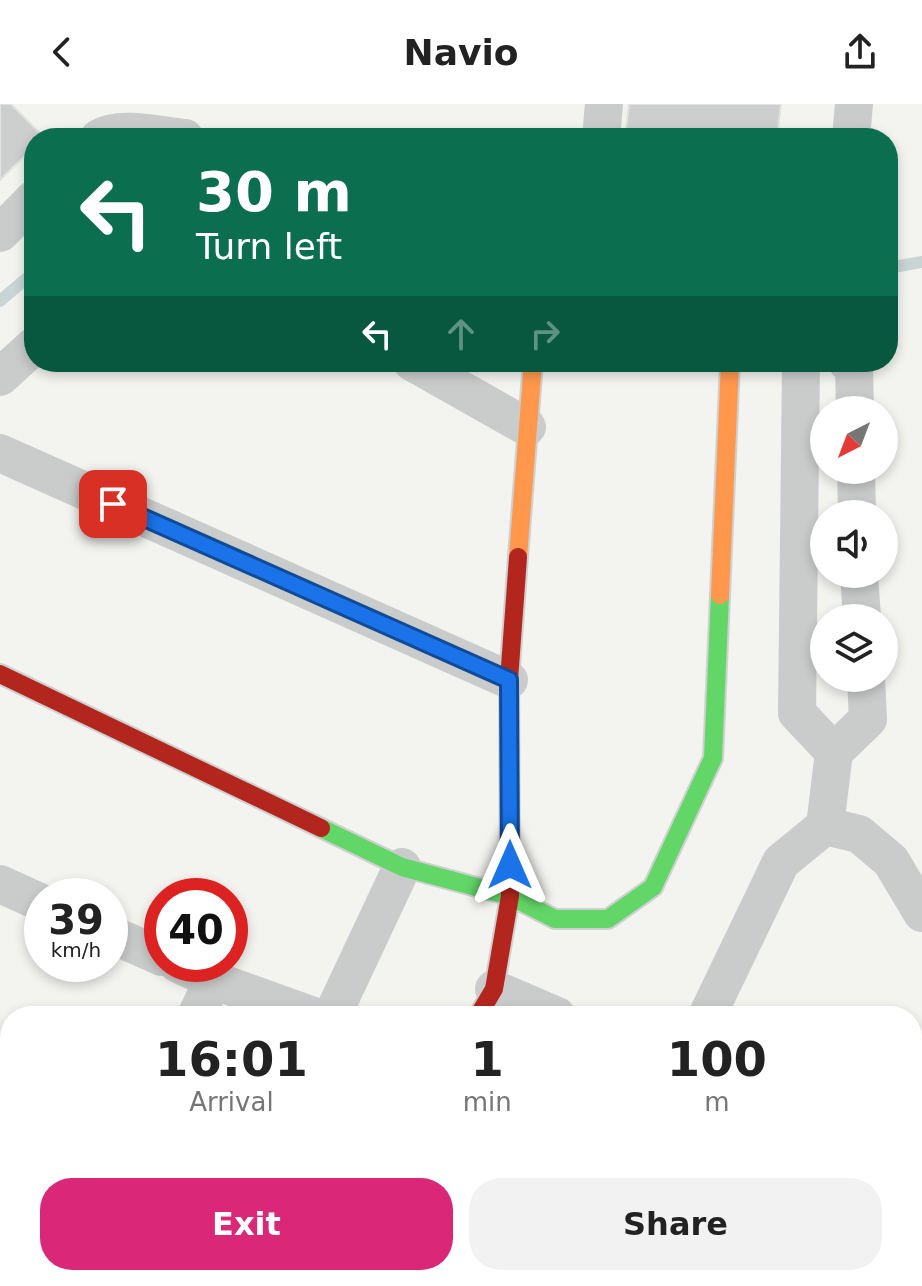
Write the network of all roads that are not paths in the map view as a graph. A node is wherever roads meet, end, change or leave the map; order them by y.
1 (604, 104) edge
2 (854, 104) edge
3 (602, 128) edge
4 (852, 128) edge
5 (24, 208) edge
6 (1, 229) edge
7 (24, 355) edge
8 (430, 372) edge
9 (532, 372) edge
10 (730, 372) edge
11 (801, 372) edge
12 (854, 372) edge
13 (0, 377) edge
14 (855, 396) edge
15 (527, 427) junction
16 (0, 453) edge
17 (0, 674) edge
18 (509, 680) junction
19 (867, 692) edge
20 (834, 752) junction
21 (825, 826) junction
22 (402, 867) junction
23 (0, 884) edge
24 (24, 895) edge
25 (510, 896) junction
26 (922, 913) edge
27 (212, 982) edge
28 (219, 982) edge
29 (486, 1002) edge
30 (201, 1006) edge
31 (285, 1006) edge
32 (337, 1006) edge
33 (506, 1006) edge
34 (712, 1006) edge

1 - 3 street
2 - 4 street
5 - 6 street
7 - 13 street
8 - 15 street
9 - 15 street
10 - 25 street
11 - 20 street
12 - 14 street
15 - 18 street
16 - 18 street
17 - 22 street
18 - 25 street
19 - 20 street
20 - 21 street
21 - 26 street
21 - 34 street
22 - 25 street
22 - 32 street
23 - 24 street
25 - 29 street
27 - 30 street
28 - 31 street
29 - 33 street

